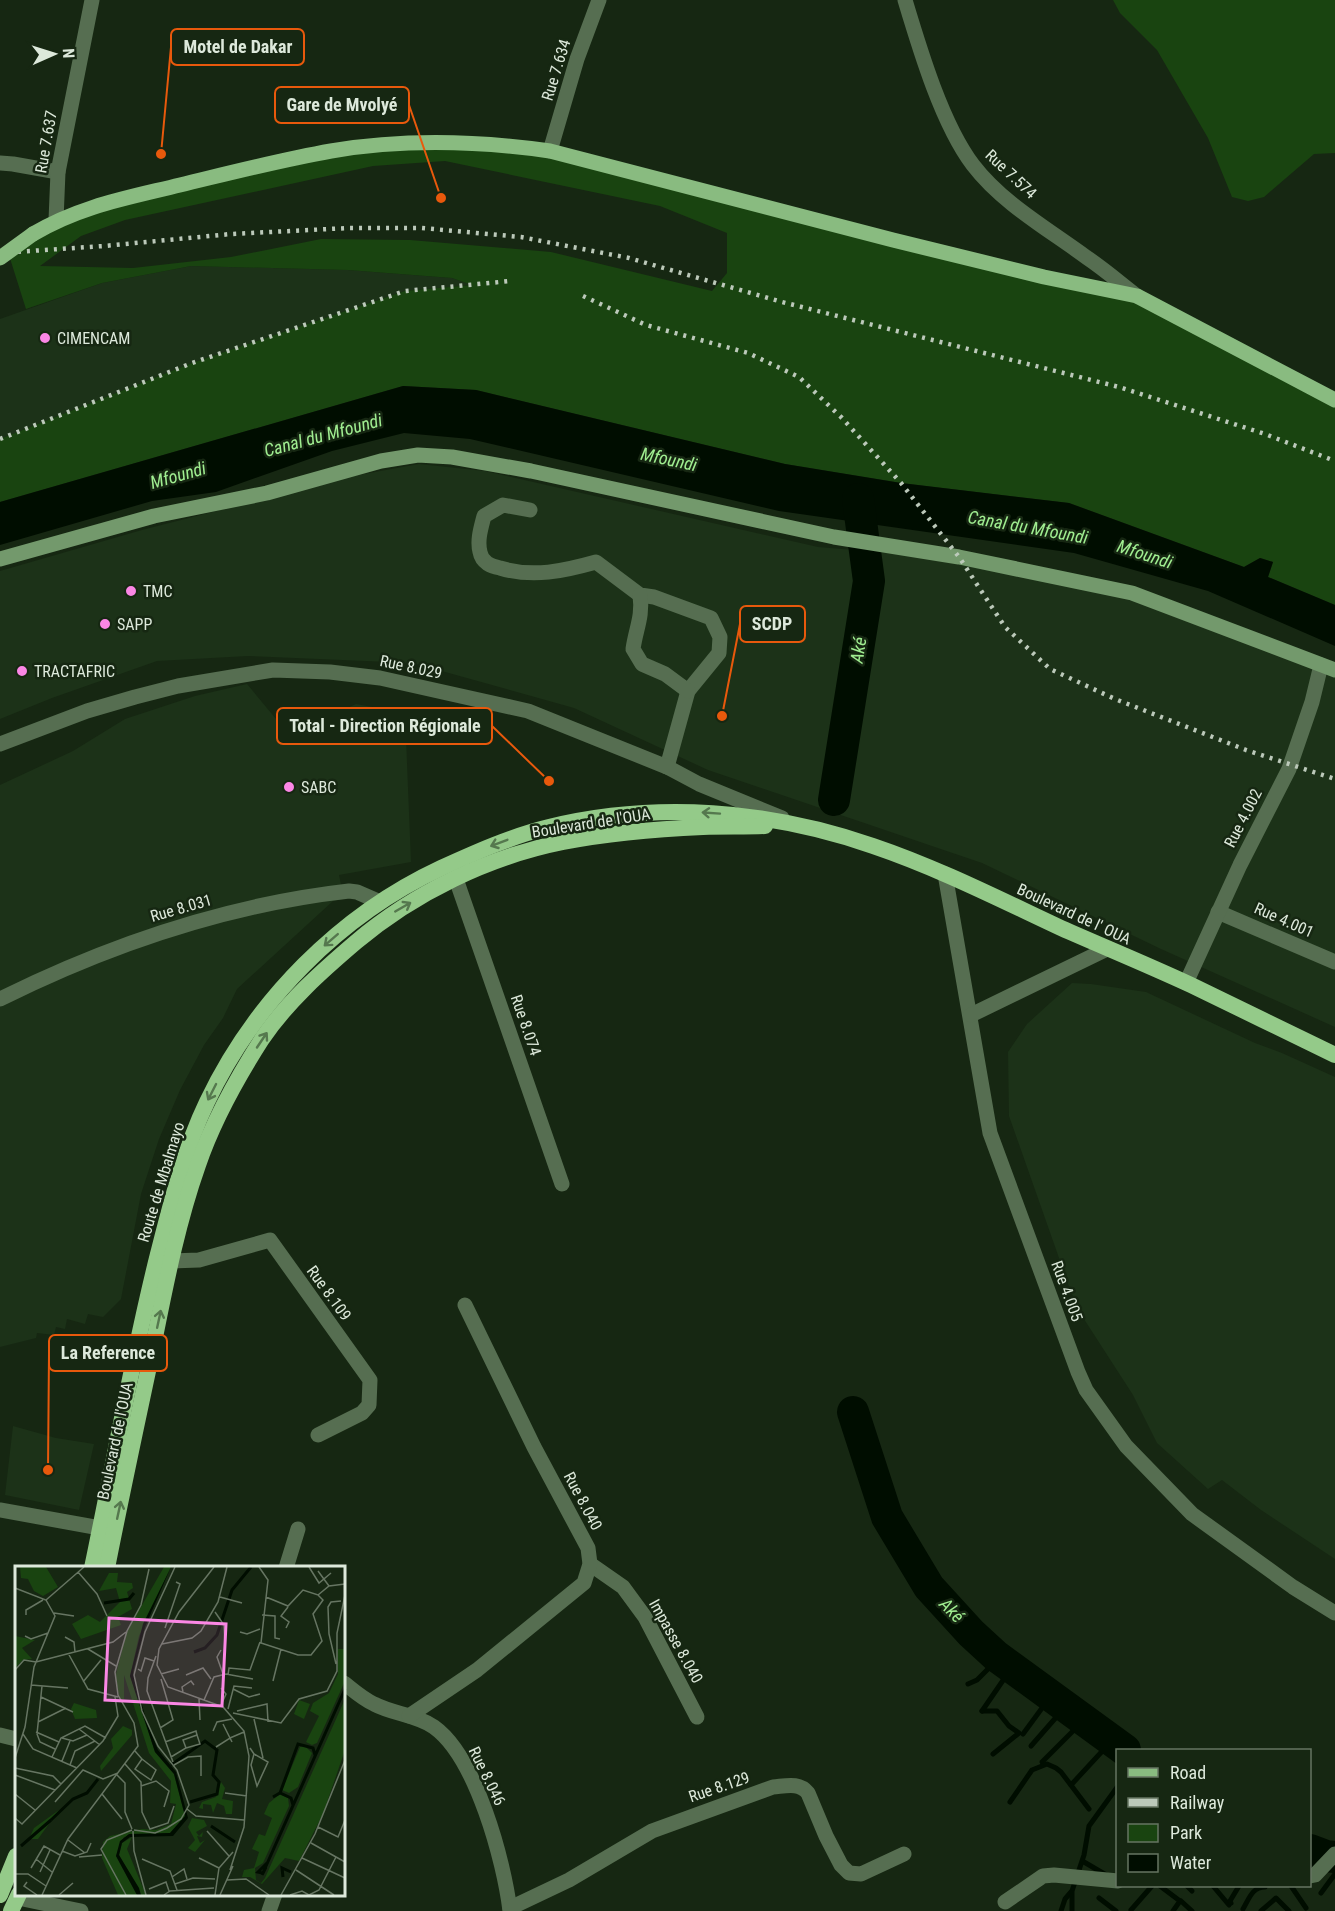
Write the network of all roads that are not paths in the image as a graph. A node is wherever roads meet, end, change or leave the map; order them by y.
1 (92, 0) edge
2 (599, 0) edge
3 (905, 0) edge
4 (550, 152) junction
5 (0, 163) edge
6 (58, 172) junction
7 (56, 220) junction
8 (0, 258) edge
9 (1137, 296) junction
10 (1335, 400) edge
11 (530, 510) dead end
12 (0, 559) edge
13 (640, 595) junction
14 (1328, 668) edge
15 (688, 691) junction
16 (0, 744) edge
17 (667, 767) junction
18 (795, 824) junction
19 (945, 874) junction
20 (456, 879) junction
21 (380, 902) junction
22 (1218, 912) junction
23 (1107, 949) junction
24 (1335, 962) edge
25 (1186, 983) junction
26 (0, 999) edge
27 (971, 1015) junction
28 (1335, 1055) edge
29 (562, 1184) dead end
30 (171, 1261) junction
31 (465, 1305) dead end
32 (318, 1435) dead end
33 (0, 1510) edge
34 (100, 1528) junction
35 (297, 1529) dead end
36 (591, 1564) junction
37 (92, 1566) edge
38 (107, 1566) edge
39 (287, 1566) edge
40 (1335, 1613) edge
41 (345, 1684) edge
42 (409, 1716) junction
43 (697, 1717) dead end
44 (0, 1735) edge
45 (15, 1739) edge
46 (904, 1854) dead end
47 (1335, 1854) edge
48 (15, 1858) edge
49 (1311, 1876) edge
50 (1116, 1881) edge
51 (0, 1895) edge
52 (274, 1896) edge
53 (16, 1901) edge
54 (1005, 1902) dead end
55 (510, 1909) edge
56 (81, 1911) edge
57 (269, 1911) edge

1 - 6 street, Rue 7.637
2 - 4 street, Rue 7.634
3 - 9 street, Rue 7.574
4 - 7 main road
4 - 9 main road
5 - 6 street
6 - 7 street, Rue 7.637
7 - 8 main road, bridge
9 - 10 main road
11 - 13 street
12 - 14 main road
13 - 15 street
13 - 15 street
14 - 22 street, Rue 4.002
15 - 17 street
16 - 17 street, Rue 8.029
17 - 18 street, Rue 8.029
18 - 19 highway, Boulevard de l' OUA
18 - 20 highway, Boulevard de l'OUA
18 -> 21 highway, Route de Mbalmayo
19 - 23 highway, Boulevard de l' OUA
19 - 27 street, Rue 4.005
20 - 29 street, Rue 8.074
30 -> 20 highway, Boulevard de l'OUA
21 - 26 street, Rue 8.031
21 -> 34 highway, Route de Mbalmayo
22 - 24 street, Rue 4.001
22 - 25 street, Rue 4.002
23 - 25 highway, Boulevard de l' OUA
23 - 27 street
25 - 28 highway, Boulevard de l' OUA
27 - 40 street, Rue 4.005
30 - 32 street, Rue 8.109
38 -> 30 highway, Boulevard de l'OUA
31 - 36 street, Rue 8.040
33 - 34 street
34 - 37 highway, Route de Mbalmayo
35 - 39 street
36 - 42 street
36 - 43 street, Impasse 8.040
41 - 42 street, Rue 8.046
42 - 55 street, Rue 8.046
44 - 45 street
46 - 55 street, Rue 8.129
47 - 49 street
48 - 51 highway
50 - 54 street
52 - 57 street
53 - 56 street

